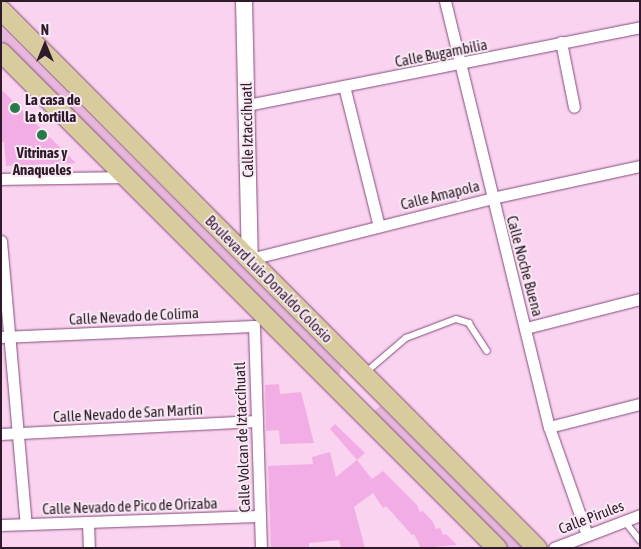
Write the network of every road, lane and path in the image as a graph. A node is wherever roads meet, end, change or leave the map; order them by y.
1 (244, 1) edge
2 (445, 1) edge
3 (1, 10) edge
4 (640, 27) edge
5 (561, 42) junction
6 (1, 52) edge
7 (460, 65) junction
8 (344, 86) junction
9 (246, 105) junction
10 (574, 107) dead end
11 (640, 166) edge
12 (123, 177) junction
13 (1, 179) edge
14 (492, 198) junction
15 (379, 226) junction
16 (1, 241) edge
17 (250, 259) junction
18 (640, 299) edge
19 (258, 320) junction
20 (526, 328) junction
21 (5, 337) edge
22 (487, 351) dead end
23 (364, 374) junction
24 (640, 404) edge
25 (256, 421) junction
26 (549, 427) junction
27 (19, 433) junction
28 (1, 434) edge
29 (640, 515) edge
30 (259, 516) junction
31 (625, 521) junction
32 (88, 522) junction
33 (26, 524) junction
34 (1, 525) edge
35 (587, 535) junction
36 (640, 540) edge
37 (89, 548) edge
38 (260, 548) edge
39 (497, 548) edge
40 (537, 548) edge
41 (554, 548) edge

1 - 9 main road, Calle Iztaccíhuatl
2 - 7 street, Calle Noche Buena
3 - 17 main road, Boulevard Luis Donaldo Colosio
4 - 5 street, Calle Bugambilia
5 - 7 street, Calle Bugambilia
5 - 10 street
6 - 12 main road, Boulevard Luis Donaldo Colosio
7 - 8 street, Calle Bugambilia
7 - 14 street, Calle Noche Buena
8 - 9 street, Calle Bugambilia
8 - 15 street
9 - 17 main road, Calle Iztaccíhuatl
11 - 14 street, Calle Amapola
12 - 13 street
12 - 19 main road, Boulevard Luis Donaldo Colosio
14 - 15 street, Calle Amapola
14 - 20 street, Calle Noche Buena
15 - 17 street, Calle Amapola
16 - 21 street
17 - 23 main road, Boulevard Luis Donaldo Colosio
18 - 20 street
19 - 21 street, Calle Nevado de Colima
19 - 25 street, Calle Volcan de Iztaccíhuatl
19 - 39 main road, Boulevard Luis Donaldo Colosio
20 - 26 street, Calle Noche Buena
21 - 27 street
22 - 23 lane
23 - 40 main road, Boulevard Luis Donaldo Colosio
24 - 26 street
25 - 27 street, Calle Nevado de San Martín
25 - 30 street, Calle Volcan de Iztaccíhuatl
26 - 35 street, Calle Noche Buena
27 - 28 street, Calle Nevado de San Martín
27 - 33 street
29 - 31 street, Calle Pirules
30 - 32 street, Calle Nevado de Pico de Orizaba
30 - 38 street, Calle Volcan de Iztaccíhuatl
31 - 35 street, Calle Pirules
31 - 36 lane
32 - 33 street, Calle Nevado de Pico de Orizaba
32 - 37 street
33 - 34 street, Calle Nevado de Pico de Orizaba
35 - 41 street, Calle Pirules

